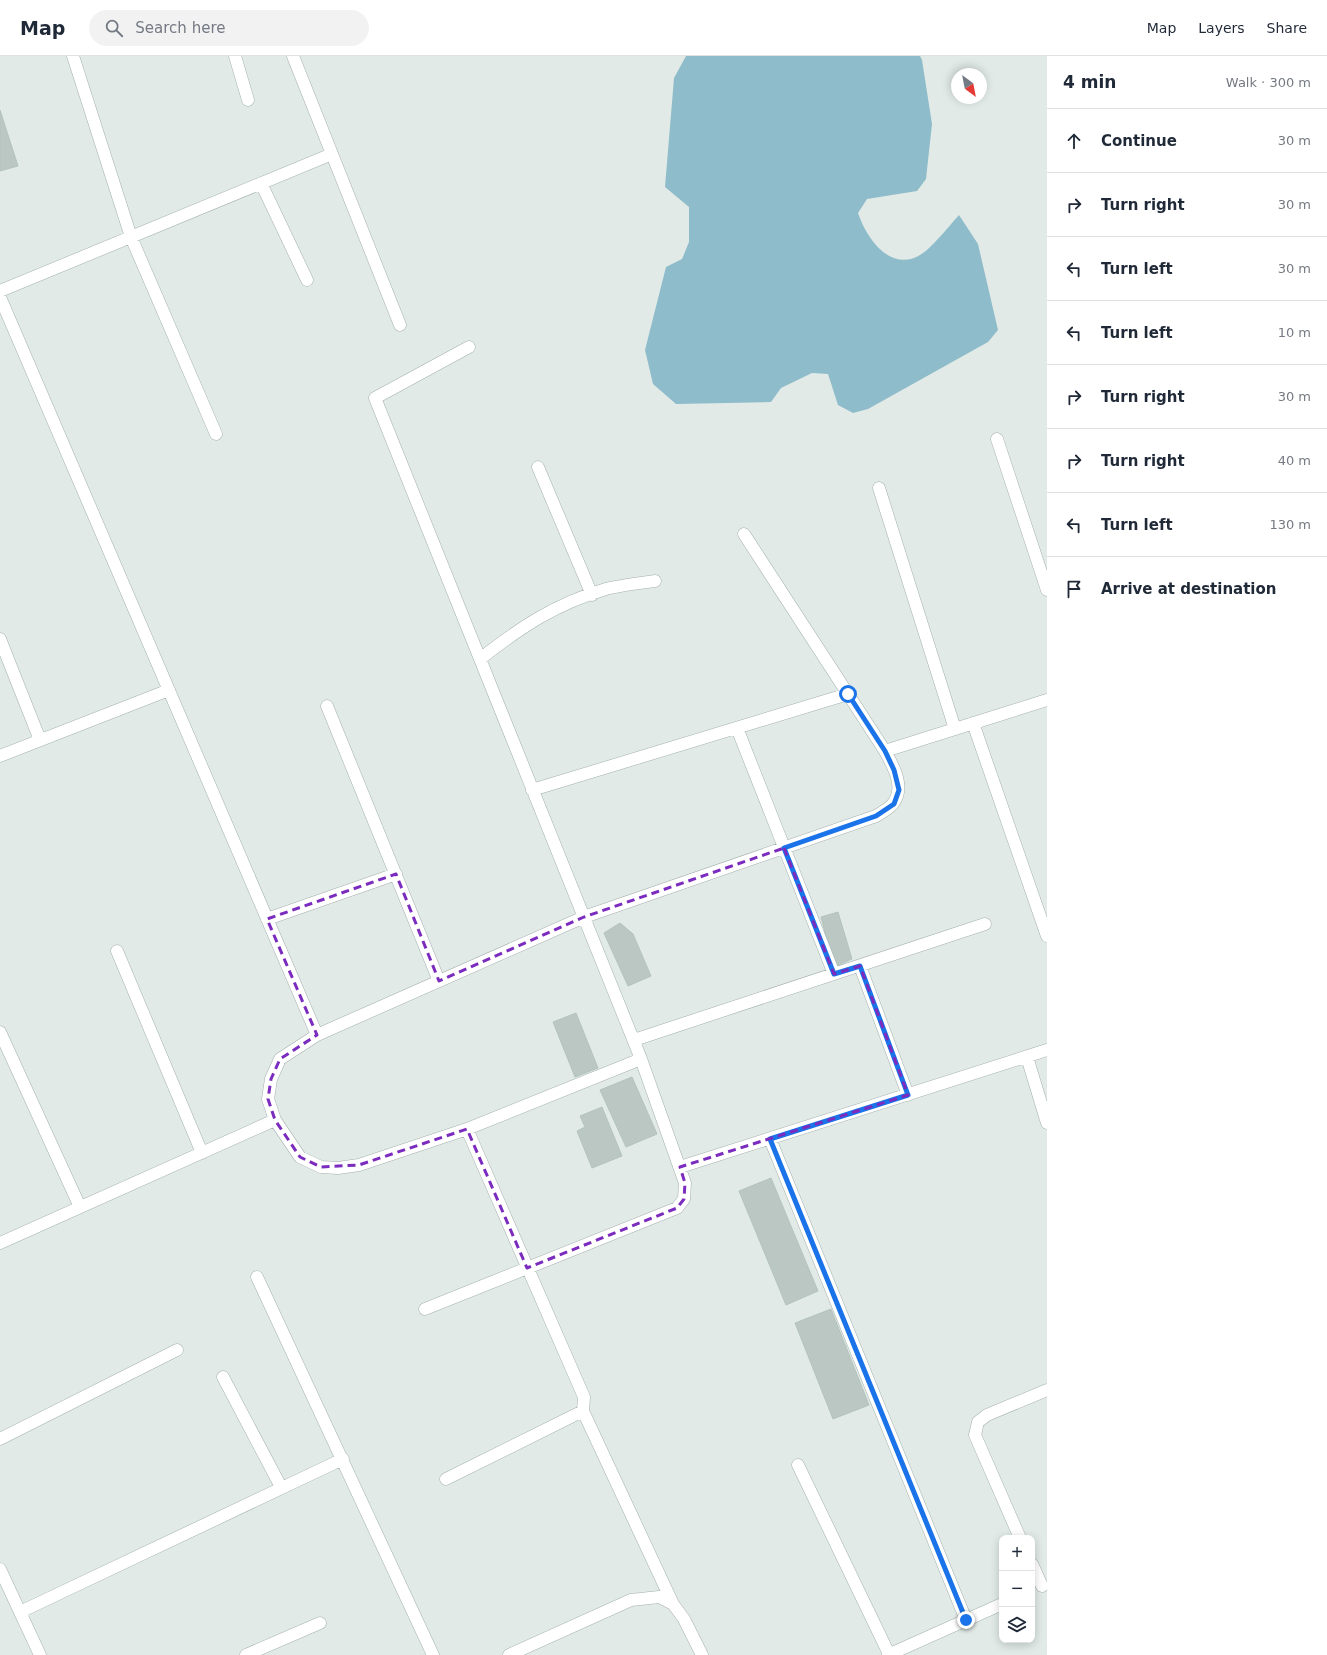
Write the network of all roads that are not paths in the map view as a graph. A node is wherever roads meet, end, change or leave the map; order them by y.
1 (73, 56) edge
2 (235, 56) edge
3 (293, 56) edge
4 (248, 100) dead end
5 (332, 154) junction
6 (261, 184) junction
7 (131, 237) junction
8 (307, 280) dead end
9 (0, 291) edge
10 (0, 297) edge
11 (400, 325) dead end
12 (469, 347) dead end
13 (216, 434) dead end
14 (997, 439) dead end
15 (538, 467) dead end
16 (879, 488) dead end
17 (744, 534) dead end
18 (655, 580) dead end
19 (1047, 590) edge
20 (592, 595) junction
21 (0, 639) edge
22 (480, 659) junction
23 (169, 690) junction
24 (848, 694) junction
25 (1047, 700) edge
26 (328, 706) dead end
27 (973, 723) junction
28 (737, 728) junction
29 (955, 729) junction
30 (40, 740) junction
31 (885, 751) junction
32 (0, 756) edge
33 (532, 790) junction
34 (784, 848) junction
35 (396, 874) junction
36 (584, 917) junction
37 (267, 919) junction
38 (985, 924) dead end
39 (1047, 936) edge
40 (118, 951) dead end
41 (860, 966) junction
42 (834, 974) junction
43 (439, 981) junction
44 (0, 1032) edge
45 (317, 1035) junction
46 (634, 1040) junction
47 (1047, 1050) edge
48 (1027, 1057) junction
49 (641, 1059) junction
50 (908, 1095) junction
51 (275, 1120) junction
52 (1047, 1123) edge
53 (467, 1129) junction
54 (770, 1139) junction
55 (202, 1153) junction
56 (680, 1167) junction
57 (80, 1207) junction
58 (0, 1243) edge
59 (527, 1268) junction
60 (257, 1277) dead end
61 (425, 1309) dead end
62 (177, 1350) dead end
63 (224, 1377) dead end
64 (1047, 1390) edge
65 (583, 1411) junction
66 (0, 1439) edge
67 (343, 1459) junction
68 (798, 1465) dead end
69 (446, 1479) dead end
70 (281, 1487) junction
71 (1019, 1535) edge
72 (0, 1569) edge
73 (1034, 1571) edge
74 (1040, 1587) edge
75 (673, 1604) junction
76 (999, 1605) edge
77 (20, 1612) junction
78 (966, 1620) junction
79 (320, 1623) dead end
80 (40, 1655) edge
81 (246, 1655) edge
82 (433, 1655) edge
83 (509, 1655) edge
84 (702, 1655) edge
85 (889, 1655) edge

1 - 7 street
2 - 4 street
3 - 5 street
5 - 6 street
5 - 11 street
6 - 7 street
6 - 8 street
7 - 9 street
7 - 13 street
10 - 23 street
12 - 22 street
14 - 19 street
15 - 20 street
16 - 29 street
17 - 24 street
18 - 20 street
20 - 22 street
21 - 30 street
22 - 33 street
23 - 30 street
23 - 37 street
24 - 28 street
24 - 31 street
25 - 27 street
26 - 35 street
27 - 29 street
27 - 39 street
28 - 33 street
28 - 34 street
29 - 31 street
30 - 32 street
31 - 34 street
33 - 36 street
34 - 36 street
34 - 42 street
35 - 37 street
35 - 43 street
36 - 43 street
36 - 46 street
37 - 45 street
38 - 41 street
40 - 55 street
41 - 42 street
41 - 50 street
42 - 46 street
43 - 45 street
44 - 57 street
45 - 51 street
46 - 49 street
47 - 48 street
48 - 50 street
48 - 52 street
49 - 53 street
49 - 56 street
50 - 54 street
51 - 53 street
51 - 55 street
53 - 59 street
54 - 56 street
54 - 78 street
55 - 57 street
56 - 59 street
57 - 58 street
59 - 61 street
59 - 65 street
60 - 67 street
62 - 66 street
63 - 70 street
64 - 71 street
65 - 69 street
65 - 75 street
67 - 70 street
67 - 82 street
68 - 85 street
70 - 77 street
72 - 77 street
73 - 74 street
75 - 83 street
75 - 84 street
76 - 78 street
77 - 80 street
78 - 85 street
79 - 81 street

